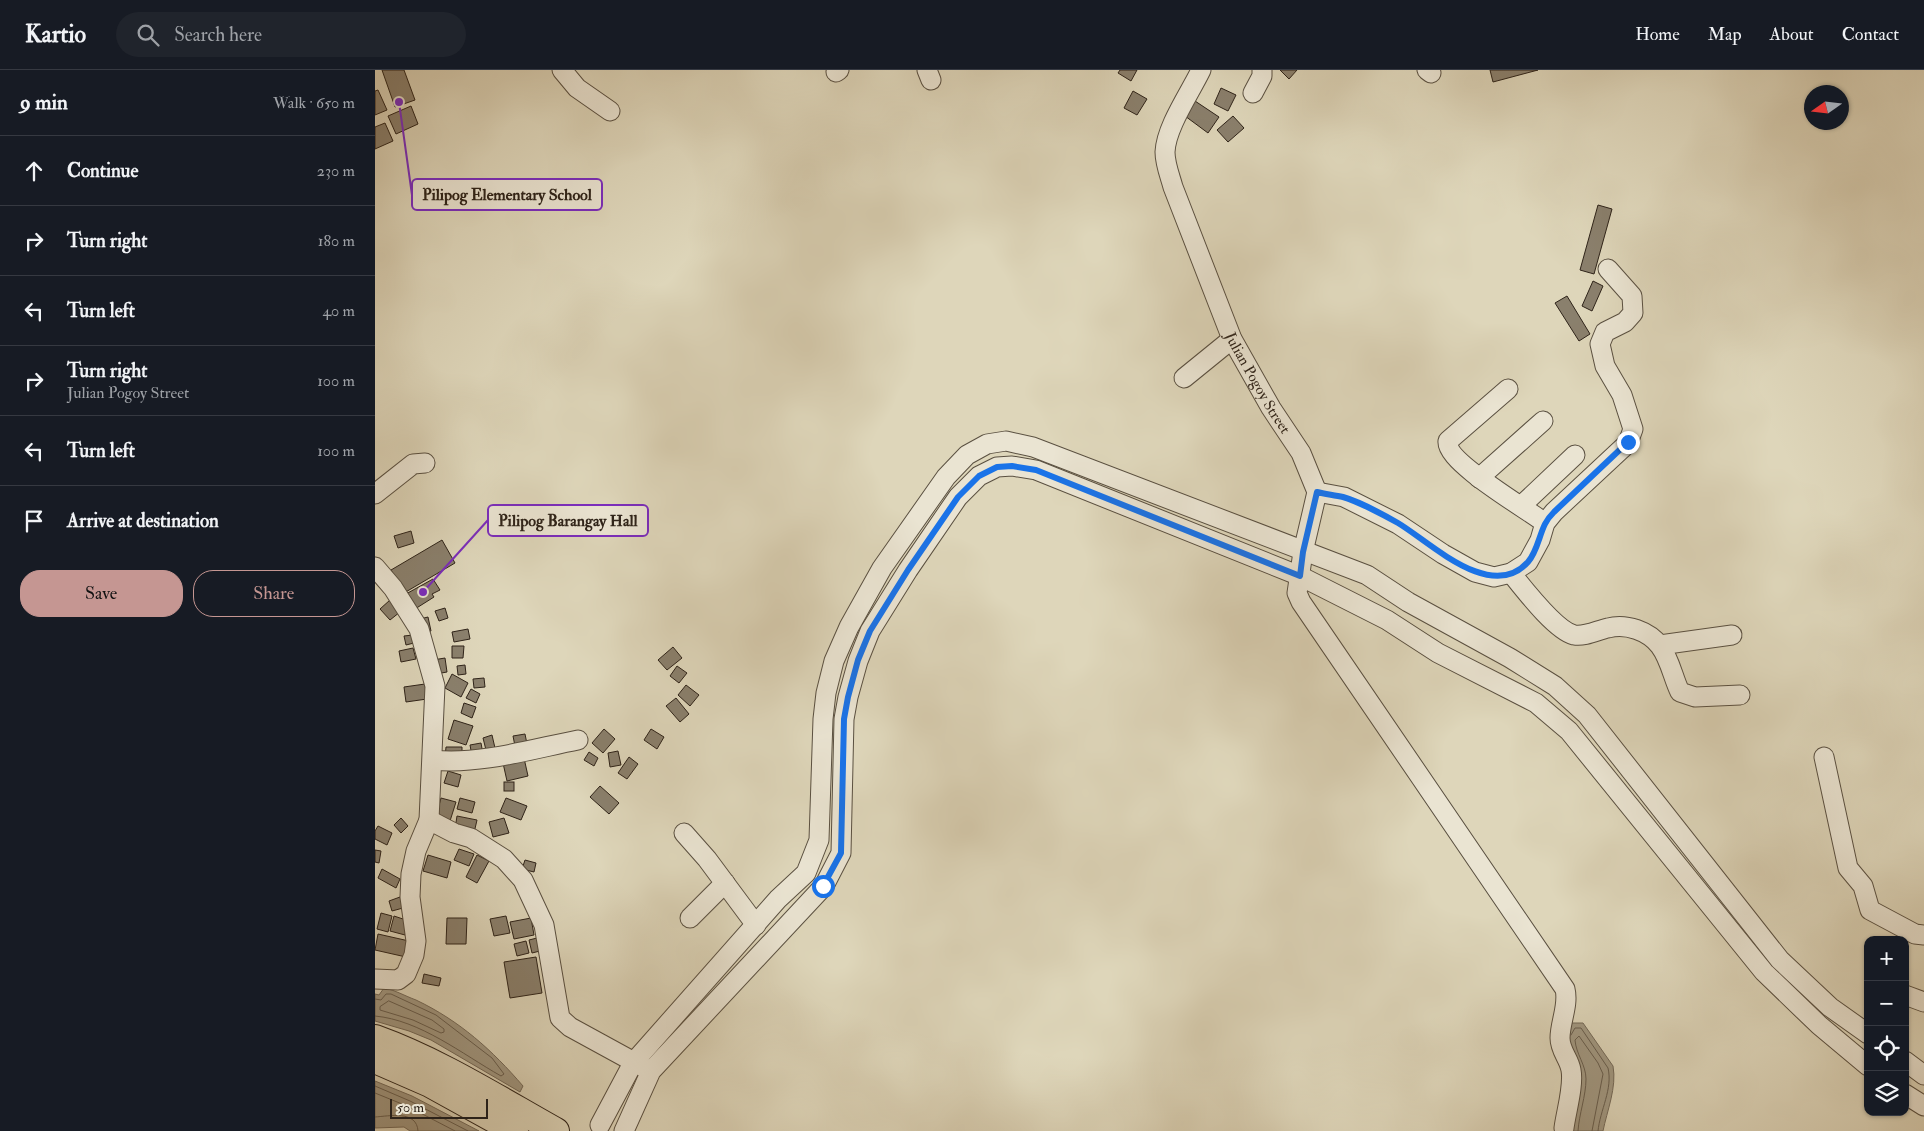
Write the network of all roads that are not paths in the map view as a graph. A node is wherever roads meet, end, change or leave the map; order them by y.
1 (562, 70) edge
2 (1201, 70) edge
3 (1262, 70) edge
4 (1253, 93) dead end
5 (610, 111) dead end
6 (1608, 269) dead end
7 (1232, 339) junction
8 (1184, 378) dead end
9 (1508, 389) dead end
10 (1543, 421) dead end
11 (1575, 455) dead end
12 (425, 463) dead end
13 (1479, 478) junction
14 (1317, 492) junction
15 (375, 494) edge
16 (1521, 506) junction
17 (1545, 523) junction
18 (1303, 552) junction
19 (1511, 573) junction
20 (1300, 576) junction
21 (379, 578) edge
22 (1732, 635) dead end
23 (1660, 645) junction
24 (1740, 695) dead end
25 (578, 740) dead end
26 (1824, 757) dead end
27 (433, 760) junction
28 (429, 820) junction
29 (684, 833) dead end
30 (725, 883) junction
31 (691, 918) dead end
32 (756, 925) junction
33 (1924, 935) edge
34 (375, 979) edge
35 (1909, 996) edge
36 (1924, 1002) edge
37 (1864, 1031) edge
38 (375, 1038) edge
39 (375, 1060) edge
40 (633, 1063) junction
41 (1864, 1063) edge
42 (1909, 1064) edge
43 (651, 1071) junction
44 (1924, 1075) edge
45 (1909, 1097) edge
46 (1924, 1106) edge
47 (600, 1125) dead end
48 (1563, 1128) dead end
49 (515, 1131) edge
50 (556, 1131) edge
51 (624, 1131) edge

1 - 5 street
2 - 7 street, Julian Pogoy Street
3 - 4 street
6 - 17 street
7 - 8 street
7 - 14 street, Julian Pogoy Street
9 - 13 street
10 - 13 street
11 - 16 street
12 - 15 street
13 - 16 street
14 - 18 street
14 - 19 street
16 - 17 street
17 - 19 street
18 - 20 street
18 - 32 street
18 - 37 street
19 - 23 street
20 - 41 street
20 - 43 street
20 - 48 street
21 - 27 street
22 - 23 street
23 - 24 street
25 - 27 street
26 - 33 street
27 - 28 street
28 - 34 street
28 - 40 street
29 - 30 street
30 - 31 street
30 - 32 street
32 - 40 street
35 - 36 street
38 - 50 highway
39 - 49 highway
40 - 43 street
40 - 47 street
42 - 44 street
43 - 51 street
45 - 46 street

